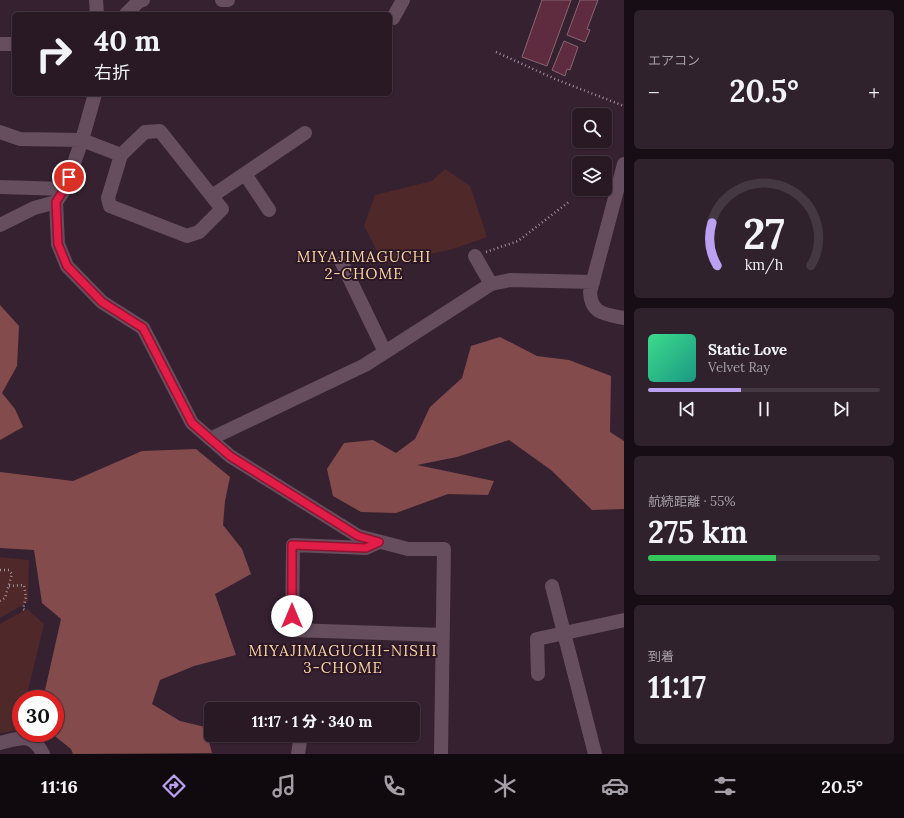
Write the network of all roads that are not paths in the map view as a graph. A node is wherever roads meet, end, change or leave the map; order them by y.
1 (96, 0) edge
2 (143, 0) edge
3 (222, 0) edge
4 (228, 0) edge
5 (403, 0) edge
6 (97, 12) edge
7 (128, 12) edge
8 (393, 18) dead end
9 (0, 44) edge
10 (12, 44) edge
11 (94, 96) edge
12 (0, 132) edge
13 (305, 133) dead end
14 (82, 140) junction
15 (122, 155) junction
16 (624, 164) edge
17 (245, 174) junction
18 (0, 187) edge
19 (64, 189) junction
20 (212, 196) junction
21 (56, 202) junction
22 (269, 210) dead end
23 (0, 225) edge
24 (475, 256) road end
25 (342, 263) dead end
26 (593, 282) junction
27 (492, 284) junction
28 (624, 318) edge
29 (385, 352) junction
30 (210, 439) junction
31 (379, 542) junction
32 (552, 586) dead end
33 (624, 620) edge
34 (564, 633) junction
35 (442, 635) junction
36 (538, 674) dead end
37 (300, 742) edge
38 (0, 743) edge
39 (43, 754) edge
40 (298, 754) edge
41 (441, 754) edge
42 (595, 754) edge

1 - 6 street
2 - 7 street
3 - 4 street
5 - 8 street
9 - 10 street
11 - 14 street
12 - 14 street
13 - 17 street
14 - 15 street
14 - 19 street
15 - 20 street
15 - 20 street
16 - 26 street
17 - 20 street
17 - 22 street
18 - 19 street
19 - 21 street
21 - 23 street
21 - 30 street
24 - 27 street
25 - 29 street
26 - 27 street
26 - 28 street
27 - 29 street
29 - 30 street
30 - 31 street
31 - 35 street
31 - 35 street
32 - 34 street
33 - 34 street
34 - 36 street
34 - 42 street
35 - 41 street
37 - 40 street
38 - 39 street

